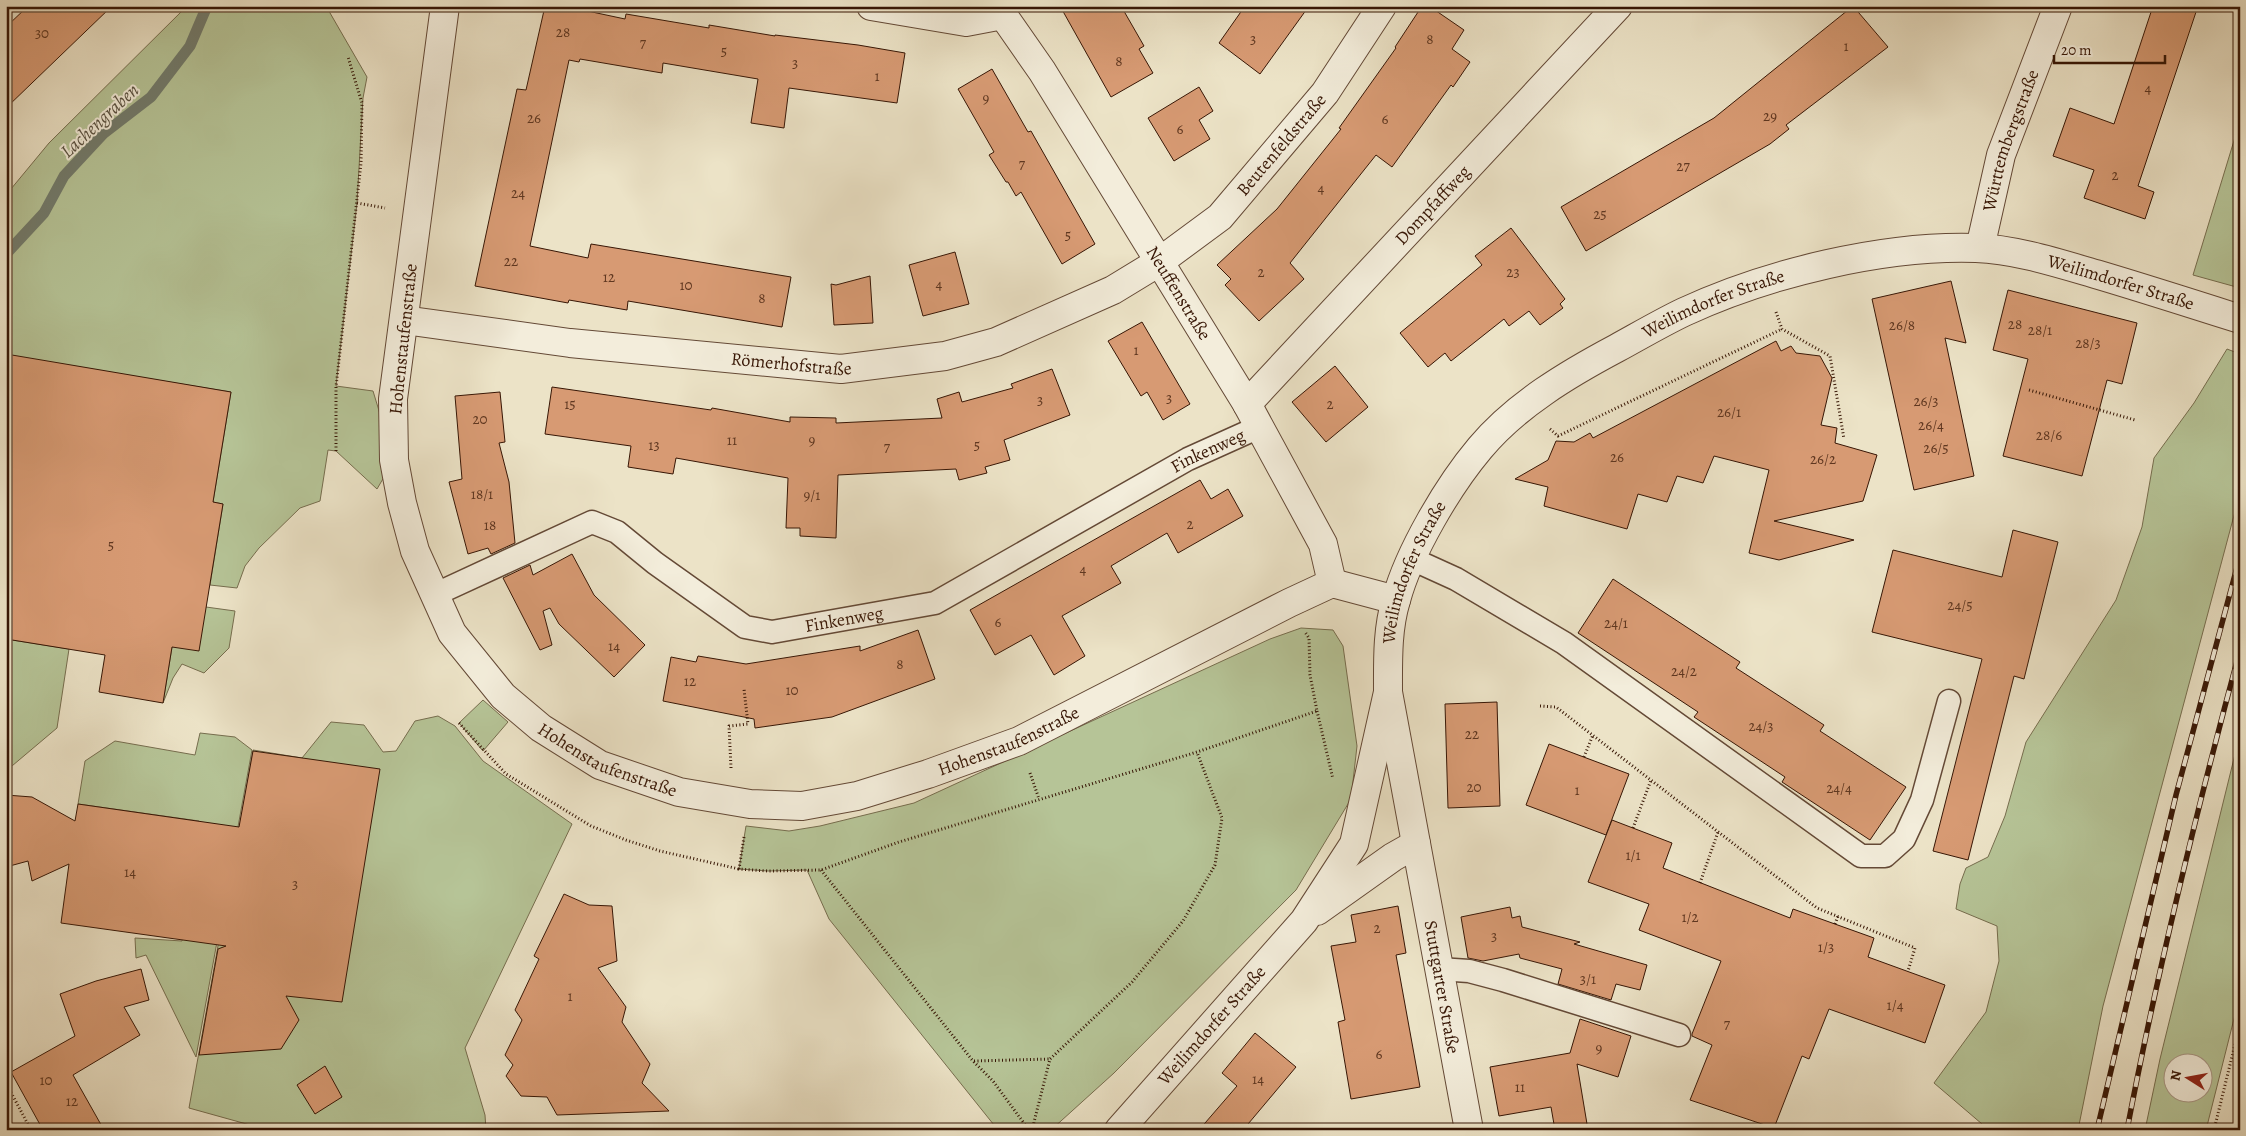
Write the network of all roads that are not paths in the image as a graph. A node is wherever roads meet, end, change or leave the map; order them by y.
1 (445, 6) edge
2 (871, 6) edge
3 (1382, 6) edge
4 (1618, 6) edge
5 (2058, 6) edge
6 (1004, 10) edge
7 (1980, 248) junction
8 (1159, 262) junction
9 (2240, 319) edge
10 (404, 320) junction
11 (1253, 416) junction
12 (1412, 559) junction
13 (1332, 583) junction
14 (434, 595) junction
15 (1396, 600) junction
16 (1388, 692) junction
17 (1949, 701) dead end
18 (1416, 844) junction
19 (1304, 921) junction
20 (1439, 969) junction
21 (1679, 1035) dead end
22 (1119, 1130) edge
23 (1469, 1130) edge

1 - 10 street, Hohenstaufenstraße
2 - 6 street
3 - 8 street, Beutenfeldstraße
4 - 11 street, Dompfaffweg
5 - 7 street, Württembergstraße
6 - 8 street, Neuffenstraße
7 - 9 street, Weilimdorfer Straße
7 - 12 street, Weilimdorfer Straße
8 - 10 street, Römerhofstraße
8 - 11 street, Neuffenstraße
10 - 14 street, Hohenstaufenstraße
11 - 13 street, Neuffenstraße
11 - 14 lane, Finkenweg
12 - 15 street, Weilimdorfer Straße
12 - 17 lane
13 - 14 street, Hohenstaufenstraße
13 - 15 street
15 - 16 street, Weilimdorfer Straße
16 - 18 street, Weilimdorfer Straße
16 - 19 street, Weilimdorfer Straße
18 - 19 street, Weilimdorfer Straße
18 - 20 street, Stuttgarter Straße
19 - 22 street, Weilimdorfer Straße
20 - 21 lane
20 - 23 street, Stuttgarter Straße

